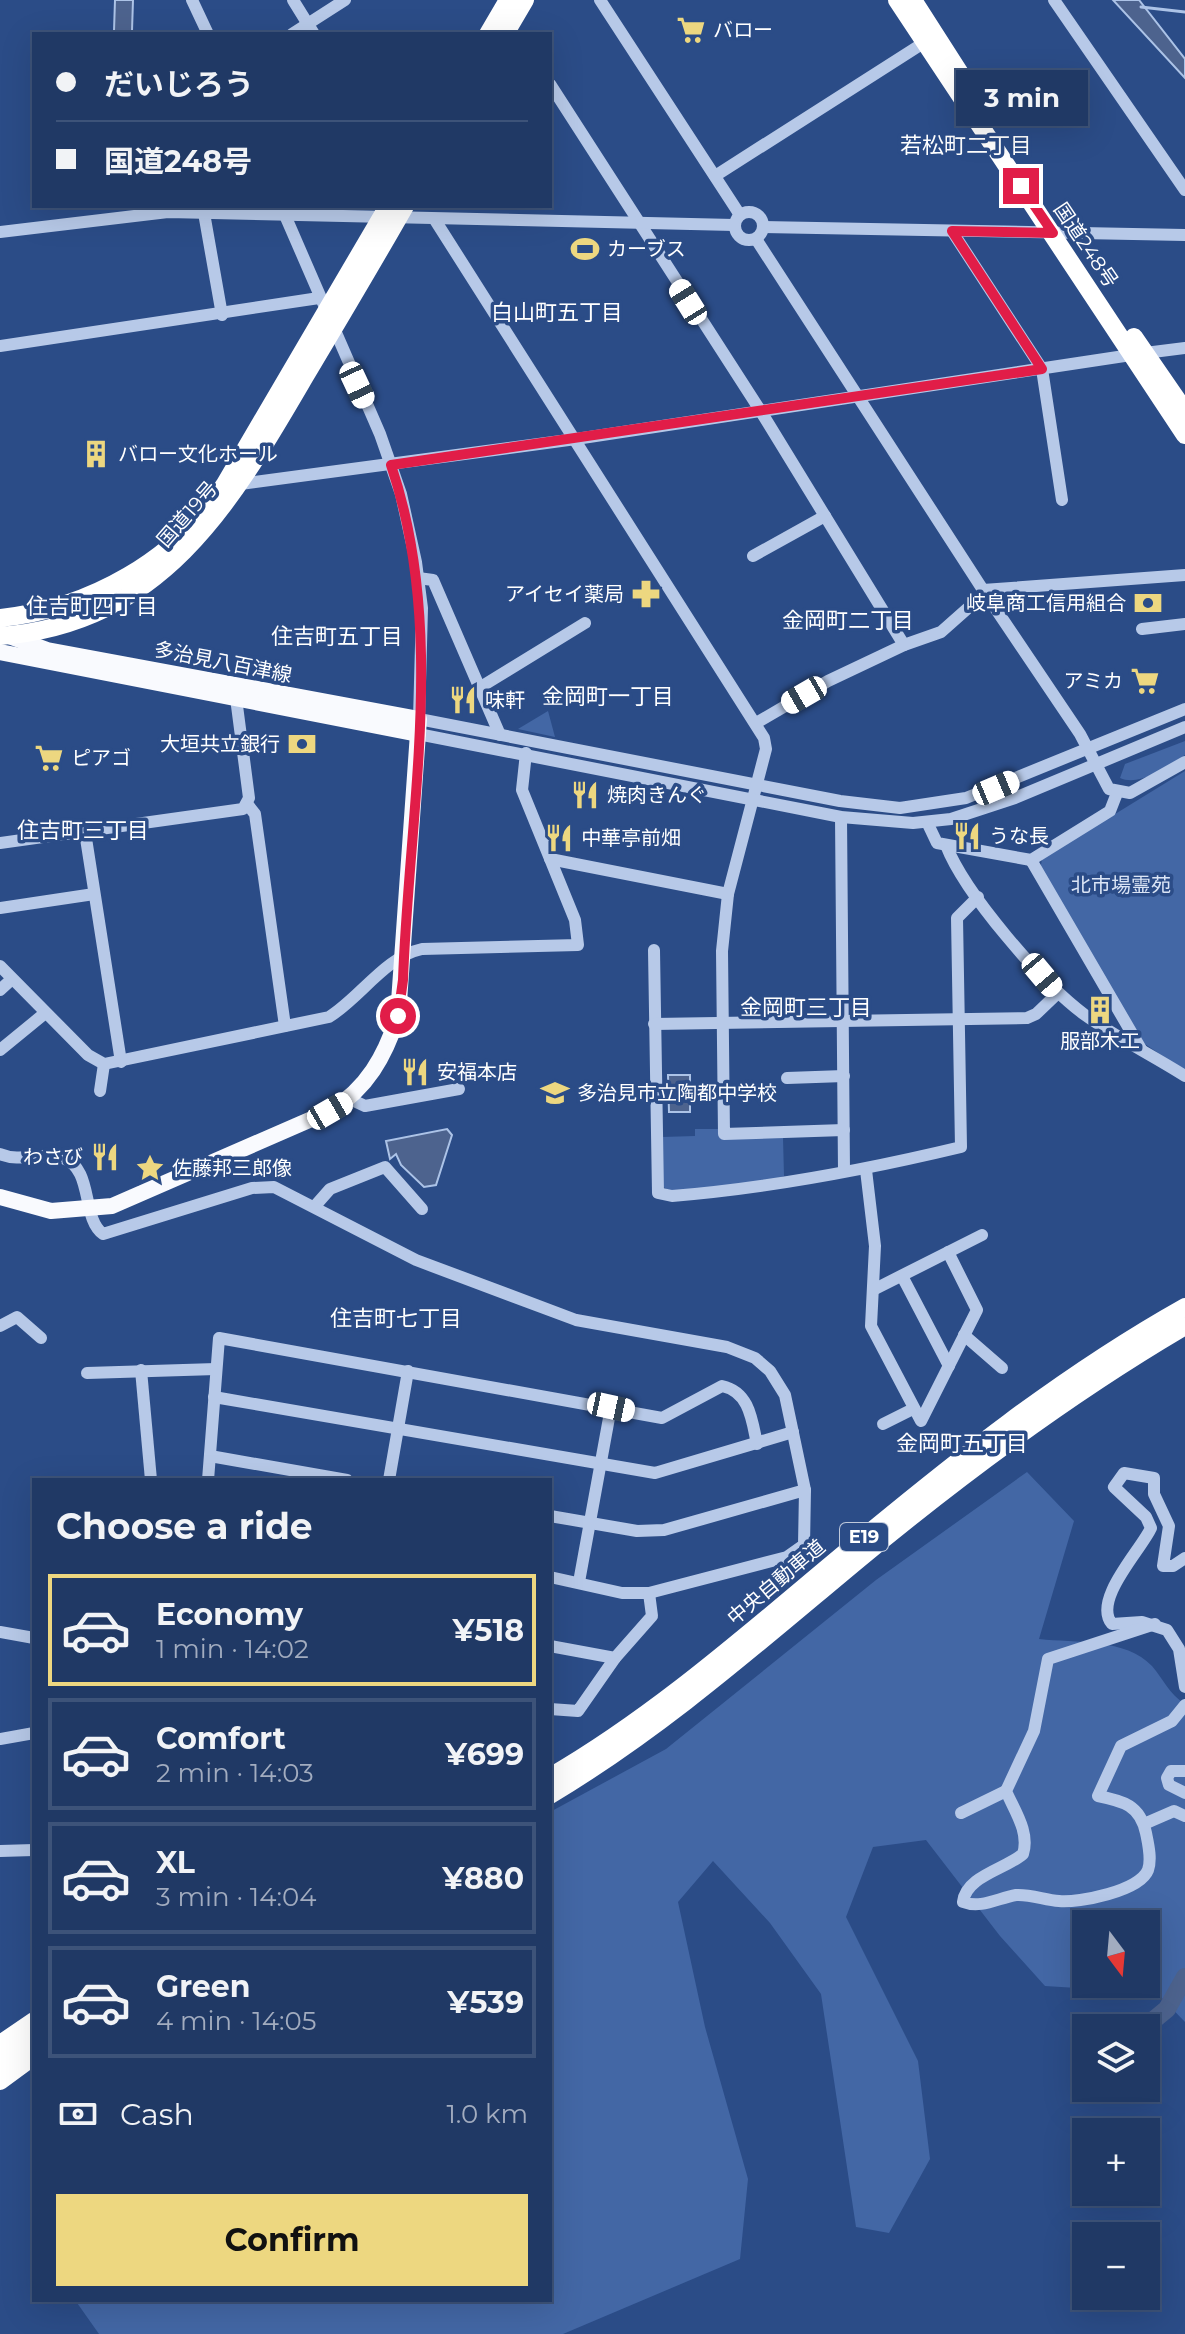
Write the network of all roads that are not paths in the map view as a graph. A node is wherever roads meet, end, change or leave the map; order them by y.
1 (192, 0) edge
2 (293, 0) edge
3 (345, 0) edge
4 (525, 0) edge
5 (600, 0) edge
6 (897, 0) edge
7 (913, 0) edge
8 (1054, 0) edge
9 (506, 17) edge
10 (311, 29) edge
11 (207, 32) edge
12 (490, 32) edge
13 (925, 42) junction
14 (552, 87) edge
15 (715, 176) junction
16 (1185, 190) edge
17 (282, 210) edge
18 (393, 211) edge
19 (204, 213) junction
20 (435, 220) junction
21 (737, 220) junction
22 (639, 223) junction
23 (763, 227) junction
24 (952, 231) junction
25 (0, 232) edge
26 (1058, 234) junction
27 (1185, 235) edge
28 (756, 239) junction
29 (326, 313) junction
30 (222, 315) junction
31 (0, 346) edge
32 (1185, 348) edge
33 (1138, 354) junction
34 (1042, 369) junction
35 (859, 398) junction
36 (760, 410) junction
37 (1185, 411) edge
38 (1185, 435) edge
39 (576, 439) junction
40 (391, 465) junction
41 (240, 484) junction
42 (1062, 500) dead end
43 (825, 516) junction
44 (753, 556) dead end
45 (1185, 575) edge
46 (418, 578) junction
47 (984, 591) junction
48 (0, 618) edge
49 (585, 623) dead end
50 (1185, 624) edge
51 (1142, 629) dead end
52 (2, 639) edge
53 (904, 645) junction
54 (479, 688) junction
55 (236, 698) junction
56 (1185, 709) edge
57 (758, 722) junction
58 (419, 726) junction
59 (1185, 727) edge
60 (500, 735) junction
61 (1088, 749) junction
62 (526, 753) junction
63 (1185, 762) edge
64 (1095, 764) junction
65 (757, 786) junction
66 (1117, 793) junction
67 (754, 799) junction
68 (248, 805) junction
69 (841, 817) junction
70 (927, 822) junction
71 (85, 832) junction
72 (0, 843) edge
73 (946, 845) junction
74 (550, 859) junction
75 (1031, 860) junction
76 (94, 894) junction
77 (728, 894) junction
78 (978, 897) junction
79 (0, 908) edge
80 (654, 950) dead end
81 (404, 953) junction
82 (0, 966) edge
83 (12, 979) junction
84 (0, 990) edge
85 (1058, 993) junction
86 (44, 1014) junction
87 (960, 1019) junction
88 (843, 1020) junction
89 (722, 1022) junction
90 (654, 1024) junction
91 (285, 1026) junction
92 (1141, 1049) junction
93 (0, 1050) edge
94 (121, 1062) junction
95 (104, 1064) junction
96 (844, 1076) junction
97 (1185, 1076) edge
98 (787, 1078) dead end
99 (459, 1089) dead end
100 (100, 1091) dead end
101 (350, 1099) junction
102 (844, 1130) junction
103 (0, 1154) edge
104 (866, 1170) junction
105 (844, 1171) junction
106 (0, 1197) edge
107 (315, 1206) junction
108 (91, 1208) junction
109 (422, 1209) dead end
110 (982, 1235) dead end
111 (948, 1252) junction
112 (902, 1276) junction
113 (875, 1289) junction
114 (1185, 1307) edge
115 (0, 1326) edge
116 (1185, 1326) edge
117 (964, 1335) junction
118 (41, 1338) dead end
119 (949, 1366) junction
120 (1002, 1368) dead end
121 (216, 1369) junction
122 (141, 1370) junction
123 (408, 1371) junction
124 (87, 1373) dead end
125 (214, 1397) junction
126 (611, 1407) junction
127 (913, 1409) junction
128 (883, 1424) dead end
129 (397, 1428) junction
130 (793, 1432) junction
131 (757, 1444) junction
132 (210, 1456) junction
133 (598, 1466) junction
134 (151, 1478) edge
135 (208, 1478) edge
136 (336, 1478) edge
137 (389, 1478) edge
138 (805, 1490) junction
139 (552, 1516) edge
140 (589, 1522) junction
141 (1185, 1558) edge
142 (552, 1577) edge
143 (579, 1582) junction
144 (649, 1593) junction
145 (1155, 1624) junction
146 (0, 1632) edge
147 (32, 1638) edge
148 (552, 1646) edge
149 (615, 1658) junction
150 (1183, 1663) edge
151 (1185, 1687) edge
152 (1185, 1705) edge
153 (552, 1709) edge
154 (32, 1733) edge
155 (0, 1739) edge
156 (1185, 1771) edge
157 (552, 1776) edge
158 (1006, 1791) junction
159 (1185, 1793) edge
160 (552, 1794) edge
161 (961, 1813) dead end
162 (1185, 1816) edge
163 (1144, 1824) junction
164 (32, 1850) edge
165 (0, 1851) edge
166 (32, 2022) edge
167 (32, 2040) edge
168 (0, 2044) edge
169 (32, 2057) edge
170 (0, 2063) edge
171 (0, 2081) edge

1 - 11 street
2 - 10 street
3 - 10 street
4 - 9 highway
5 - 15 street
6 - 13 highway, 国道248号
7 - 26 highway, 国道248号
8 - 16 street
9 - 12 highway
13 - 15 street
13 - 26 highway, 国道248号
14 - 22 street
15 - 21 street
17 - 18 street
17 - 19 street
17 - 29 street
18 - 20 street
18 - 29 highway, 国道19号
19 - 25 street
19 - 30 street
20 - 22 street
20 - 39 street
21 - 22 street
21 - 23 street
21 - 28 street
22 - 36 street
23 - 24 street
23 - 28 street
24 - 26 street
24 - 34 street
26 - 27 street
26 - 33 highway, 国道248号
28 - 35 street
29 - 30 street
29 - 40 street
29 - 41 highway, 国道19号
29 - 48 highway, 国道19号
30 - 31 street
32 - 33 street
33 - 34 street
33 - 37 highway, 国道248号
33 - 38 highway, 国道248号
34 - 35 street
34 - 42 street
35 - 36 street
35 - 47 street
36 - 39 street
36 - 43 street
39 - 40 street
39 - 57 street
40 - 41 street
40 - 46 street
41 - 52 highway, 国道19号
43 - 44 street
43 - 53 street
45 - 47 street
46 - 54 street
46 - 58 street
47 - 53 street
47 - 61 street
49 - 54 street
50 - 51 street
52 - 55 main road, 多治見八百津線
52 - 58 main road, 多治見八百津線
53 - 57 street
54 - 60 street
55 - 58 main road, 多治見八百津線
55 - 68 street
56 - 61 street
57 - 65 street
58 - 60 street
58 - 62 street
58 - 81 main road
59 - 64 street
60 - 65 street
61 - 64 street
61 - 65 street
62 - 67 street
62 - 74 street
63 - 66 street
64 - 66 street
64 - 70 street
65 - 67 street
66 - 75 street
67 - 69 street
67 - 77 street
68 - 71 street
68 - 91 street
69 - 70 street
69 - 88 street
70 - 73 street
71 - 72 street
71 - 76 street
73 - 75 street
73 - 78 street
74 - 77 street
74 - 81 street
75 - 92 street
76 - 79 street
76 - 94 street
77 - 89 street
78 - 85 street
78 - 87 street
80 - 90 street
81 - 91 street
81 - 101 main road
82 - 83 street
83 - 84 street
83 - 86 street
85 - 87 street
85 - 92 street
86 - 93 street
86 - 95 street
87 - 88 street
87 - 104 street
88 - 89 street
88 - 96 street
89 - 90 street
89 - 102 street
90 - 105 street
91 - 94 street
92 - 97 street
94 - 95 street
95 - 100 street
96 - 98 street
96 - 102 street
99 - 101 street
101 - 108 main road
102 - 105 street
103 - 108 street
104 - 105 street
104 - 113 street
106 - 108 main road
107 - 108 street
107 - 109 street
107 - 130 street
110 - 111 street
111 - 112 street
111 - 117 street
112 - 113 street
112 - 119 street
113 - 127 street
114 - 157 highway, 中央自動車道 / E19
115 - 118 street
116 - 160 highway, 中央自動車道 / E19
117 - 119 street
117 - 120 street
119 - 127 street
121 - 122 street
121 - 123 street
121 - 125 street
122 - 124 street
122 - 134 street
123 - 126 street
123 - 129 street
125 - 129 street
125 - 132 street
126 - 131 street
126 - 133 street
127 - 128 street
129 - 133 street
129 - 137 street
130 - 131 street
130 - 138 street
131 - 133 street
132 - 135 street
132 - 136 street
133 - 140 street
138 - 140 street
138 - 144 street
139 - 140 street
140 - 143 street
141 - 145 street
142 - 143 street
143 - 144 street
144 - 149 street
145 - 150 street
145 - 158 street
146 - 147 street
148 - 149 street
149 - 153 street
150 - 151 street
152 - 163 street
154 - 155 street
156 - 159 street
158 - 161 street
158 - 163 street
162 - 163 street
164 - 165 street
166 - 168 highway
167 - 170 highway
169 - 171 highway

